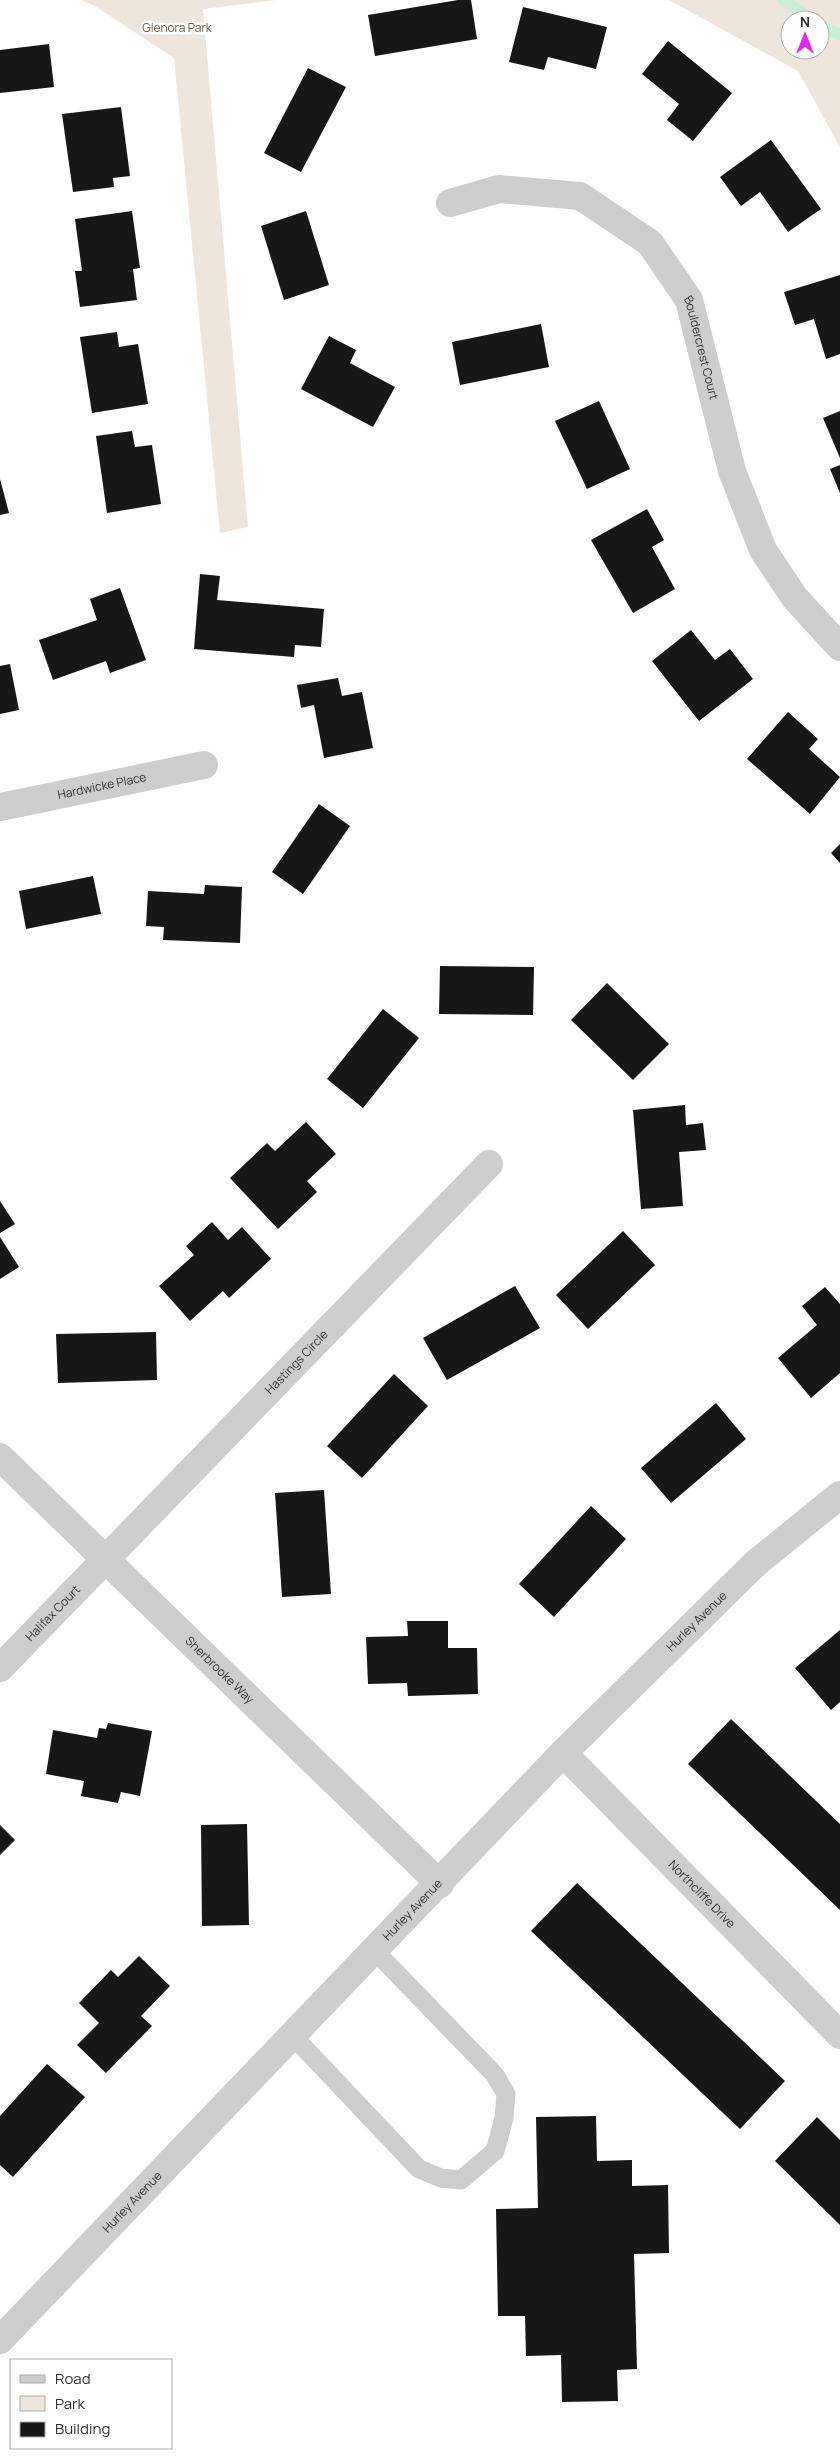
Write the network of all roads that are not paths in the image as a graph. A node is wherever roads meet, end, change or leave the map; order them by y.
1 (450, 202) dead end
2 (840, 647) edge
3 (204, 764) dead end
4 (0, 806) edge
5 (489, 1164) dead end
6 (0, 1458) edge
7 (840, 1495) edge
8 (106, 1559) junction
9 (0, 1668) edge
10 (563, 1753) junction
11 (440, 1884) junction
12 (375, 1951) junction
13 (840, 2035) edge
14 (293, 2036) junction
15 (0, 2340) edge

1 - 2 street, Bouldercrest Court
3 - 4 street, Hardwicke Place
5 - 8 street, Hastings Circle
6 - 8 street, Sherbrooke Way
7 - 10 street, Hurley Avenue
8 - 9 street, Halifax Court
8 - 11 street, Sherbrooke Way
10 - 11 street, Hurley Avenue
10 - 13 street, Northcliffe Drive
11 - 12 street, Hurley Avenue
12 - 14 street, Hurley Avenue
12 - 14 lane
14 - 15 street, Hurley Avenue

